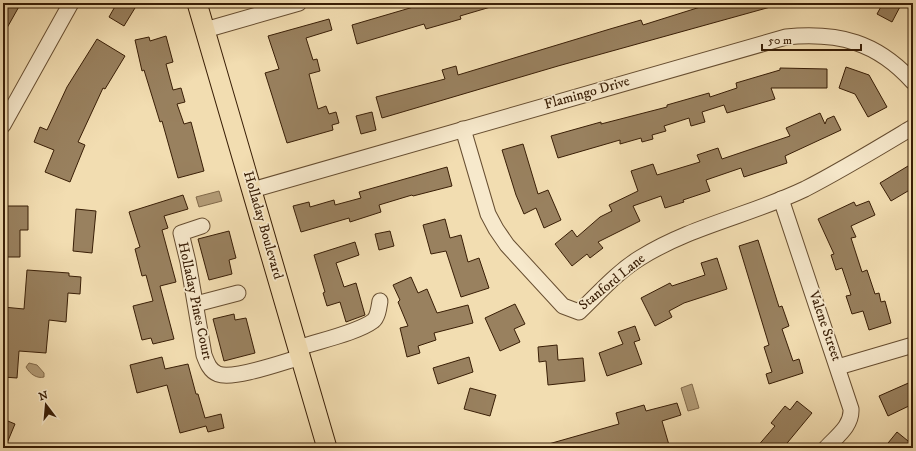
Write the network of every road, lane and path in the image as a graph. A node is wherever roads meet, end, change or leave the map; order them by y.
1 (72, 3) edge
2 (197, 3) edge
3 (299, 3) edge
4 (205, 30) junction
5 (913, 82) edge
6 (3, 125) edge
7 (913, 127) edge
8 (463, 129) junction
9 (252, 190) junction
10 (782, 199) junction
11 (202, 226) dead end
12 (238, 293) dead end
13 (380, 301) dead end
14 (196, 304) junction
15 (913, 345) edge
16 (299, 352) junction
17 (838, 367) junction
18 (327, 448) edge
19 (826, 448) edge

1 - 6 street
2 - 4 main road, Holladay Boulevard
3 - 4 street
4 - 9 main road, Holladay Boulevard
5 - 8 street, Flamingo Drive
7 - 10 street, Stanford Lane
8 - 9 street, Flamingo Drive
8 - 10 street, Stanford Lane
9 - 16 main road, Holladay Boulevard
10 - 17 street, Valene Street
11 - 14 street, Holladay Pines Court
12 - 14 street
13 - 16 street, Holladay Pines Court
14 - 16 street, Holladay Pines Court
15 - 17 street
16 - 18 main road, Holladay Boulevard
17 - 19 street, Valene Street

